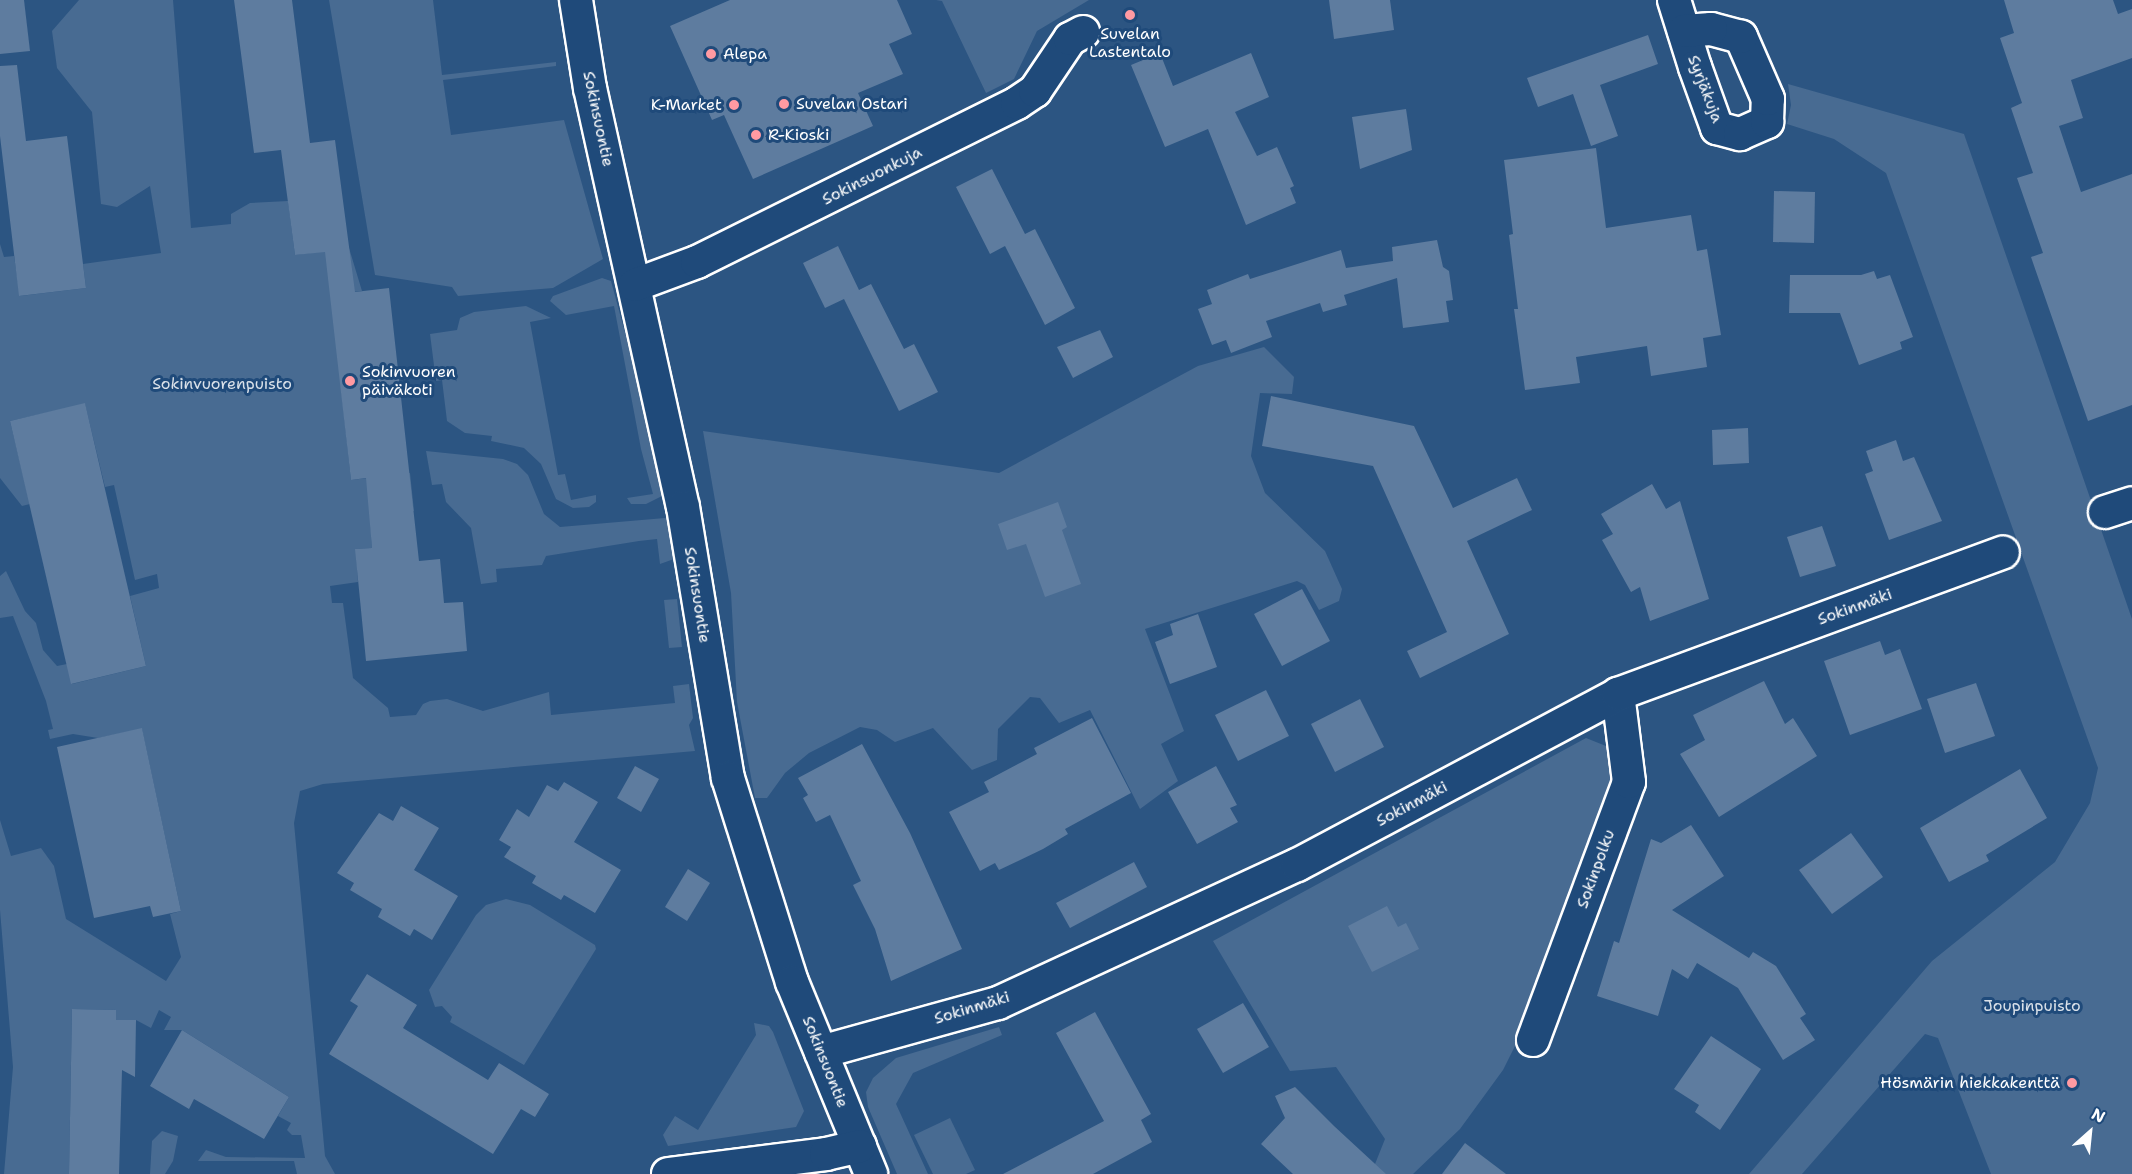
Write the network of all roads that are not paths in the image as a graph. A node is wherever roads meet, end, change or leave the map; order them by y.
1 (576, 0) edge
2 (1674, 0) edge
3 (1684, 31) dead end
4 (1083, 32) dead end
5 (635, 285) junction
6 (2003, 552) dead end
7 (1618, 694) junction
8 (1533, 1040) dead end
9 (821, 1052) junction
10 (866, 1160) edge
11 (668, 1174) edge

1 - 5 street, Sokinsuontie
2 - 3 street
4 - 5 street, Sokinsuonkuja
5 - 9 street, Sokinsuontie
6 - 7 street, Sokinmäki
7 - 8 street, Sokinpolku
7 - 9 street, Sokinmäki
9 - 10 street, Sokinsuontie
10 - 11 street

